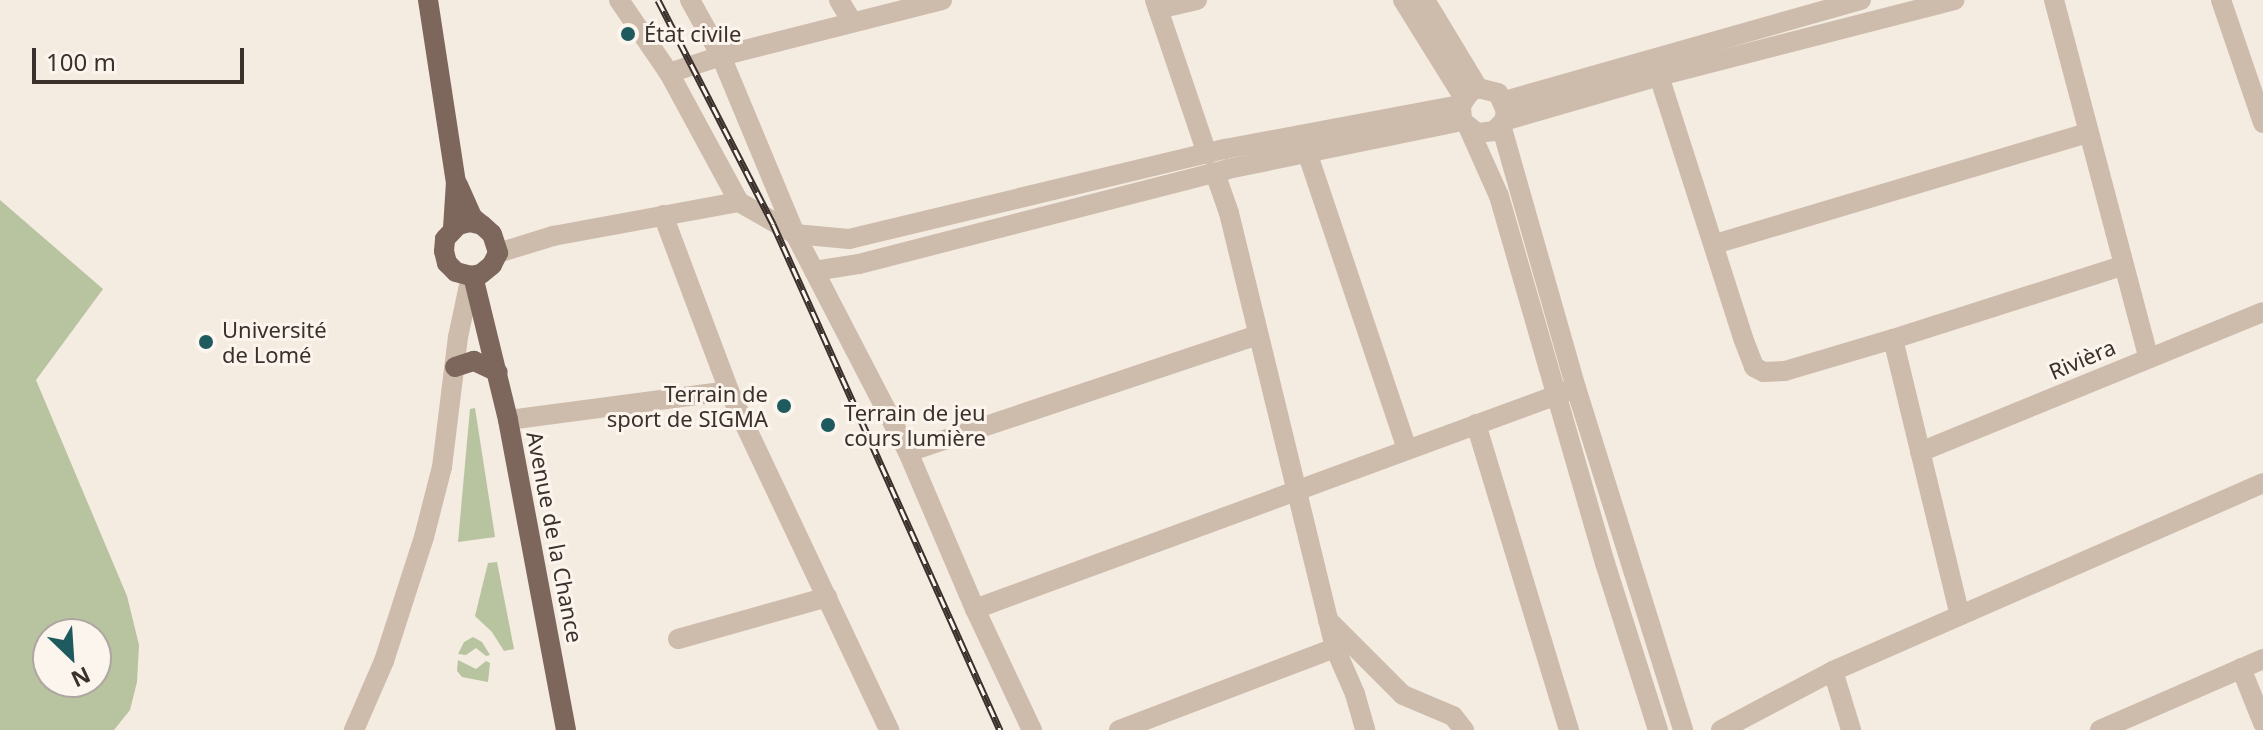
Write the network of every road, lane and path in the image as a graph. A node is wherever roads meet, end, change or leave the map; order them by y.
1 (428, 0) edge
2 (619, 0) edge
3 (690, 0) edge
4 (839, 0) edge
5 (942, 0) edge
6 (1197, 0) edge
7 (1403, 0) edge
8 (1425, 0) edge
9 (1954, 0) edge
10 (2054, 0) edge
11 (2221, 0) edge
12 (1852, 1) edge
13 (1156, 5) edge
14 (852, 22) junction
15 (721, 56) junction
16 (669, 73) junction
17 (1659, 76) junction
18 (1467, 108) junction
19 (1503, 116) junction
20 (2263, 123) edge
21 (2088, 133) junction
22 (1307, 152) junction
23 (1211, 163) junction
24 (456, 182) junction
25 (739, 202) junction
26 (663, 215) junction
27 (453, 229) junction
28 (795, 234) junction
29 (1715, 244) junction
30 (480, 258) junction
31 (2122, 266) junction
32 (814, 271) junction
33 (2263, 312) edge
34 (1257, 335) junction
35 (1893, 339) junction
36 (2148, 357) junction
37 (496, 363) junction
38 (455, 367) junction
39 (729, 391) junction
40 (1566, 392) junction
41 (508, 420) junction
42 (1476, 424) junction
43 (1407, 449) junction
44 (908, 452) junction
45 (1920, 452) junction
46 (2263, 483) edge
47 (1295, 489) junction
48 (827, 597) junction
49 (975, 609) junction
50 (1960, 615) junction
51 (1328, 620) junction
52 (678, 639) dead end
53 (1335, 648) junction
54 (2263, 659) edge
55 (2241, 668) junction
56 (1833, 671) junction
57 (2263, 723) edge
58 (354, 730) edge
59 (566, 730) edge
60 (889, 730) edge
61 (1032, 730) edge
62 (1119, 730) edge
63 (1365, 730) edge
64 (1464, 730) edge
65 (1569, 730) edge
66 (1658, 730) edge
67 (1683, 730) edge
68 (1721, 730) edge
69 (1851, 730) edge
70 (2100, 730) edge

1 - 24 main road, Avenue de la Chance
2 - 16 street
3 - 15 street
4 - 14 street
5 - 14 street
6 - 13 street
7 - 18 street
8 - 18 street
9 - 17 street
10 - 21 street
11 - 20 street
12 - 19 street
13 - 23 street
14 - 15 street
15 - 16 street
15 - 28 street
16 - 25 street
17 - 19 street
17 - 29 street
18 - 19 street
18 - 19 street
18 - 22 street
18 - 23 street
18 - 40 street
19 - 40 street
21 - 29 street
21 - 31 street
22 - 23 street
22 - 43 street
23 - 28 street
23 - 32 street
23 - 34 street
24 - 27 main road, Avenue de la Chance
24 - 30 main road, Avenue de la Chance
25 - 26 street
25 - 28 street
26 - 30 street
26 - 39 street
27 - 30 main road
27 - 30 main road, Avenue de la Chance
28 - 32 street
29 - 35 street
30 - 37 main road, Avenue de la Chance
30 - 38 street
31 - 35 street
31 - 36 street
32 - 44 street
33 - 36 street, Rivièra
34 - 44 street
34 - 47 street
35 - 45 street
36 - 45 street, Rivièra
37 - 38 main road
37 - 41 main road, Avenue de la Chance
38 - 58 street
39 - 41 street
39 - 48 street
40 - 42 street
40 - 66 street
40 - 67 street
41 - 59 main road, Avenue de la Chance
42 - 43 street
42 - 65 street
43 - 47 street
44 - 49 street
45 - 50 street
46 - 50 street
47 - 49 street
47 - 51 street
48 - 52 street
48 - 60 street
49 - 61 street
50 - 56 street
51 - 53 street
51 - 64 street
53 - 62 street
53 - 63 street
54 - 55 street
55 - 57 street
55 - 70 street
56 - 68 street
56 - 69 street

